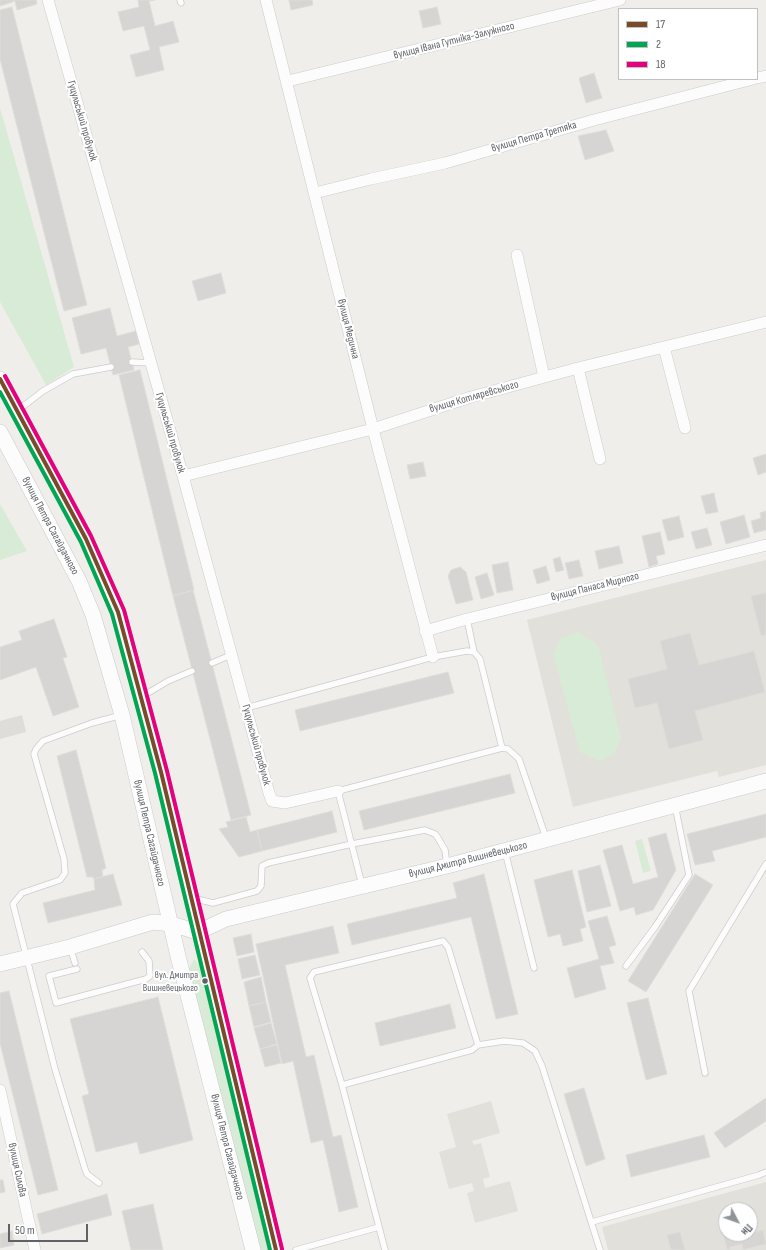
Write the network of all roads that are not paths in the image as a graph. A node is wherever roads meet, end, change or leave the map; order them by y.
1 (48, 0) edge
2 (266, 0) edge
3 (620, 0) edge
4 (749, 80) edge
5 (288, 81) junction
6 (315, 193) junction
7 (517, 255) dead end
8 (766, 322) edge
9 (664, 347) junction
10 (132, 362) dead end
11 (151, 363) junction
12 (111, 367) dead end
13 (578, 368) junction
14 (544, 378) junction
15 (0, 379) edge
16 (17, 412) junction
17 (685, 428) dead end
18 (373, 429) junction
19 (0, 432) edge
20 (600, 459) dead end
21 (183, 476) junction
22 (766, 545) edge
23 (467, 619) junction
24 (426, 631) junction
25 (474, 652) junction
26 (231, 655) junction
27 (433, 657) junction
28 (212, 663) dead end
29 (192, 671) dead end
30 (140, 697) junction
31 (246, 708) junction
32 (122, 715) junction
33 (502, 748) junction
34 (766, 781) edge
35 (338, 791) junction
36 (674, 805) junction
37 (546, 839) junction
38 (352, 844) junction
39 (505, 851) junction
40 (766, 864) edge
41 (447, 866) junction
42 (362, 885) junction
43 (190, 898) junction
44 (171, 924) junction
45 (198, 932) junction
46 (70, 947) junction
47 (142, 952) dead end
48 (26, 957) junction
49 (0, 964) edge
50 (626, 966) dead end
51 (534, 968) dead end
52 (478, 1045) junction
53 (705, 1073) dead end
54 (342, 1085) junction
55 (0, 1090) edge
56 (766, 1172) edge
57 (99, 1183) dead end
58 (592, 1222) junction
59 (379, 1227) junction
60 (35, 1250) edge
61 (253, 1250) edge
62 (276, 1250) edge
63 (296, 1250) edge
64 (385, 1250) edge
65 (600, 1250) edge

1 - 11 street, Гуцульський провулок
2 - 5 street, вулиця Медична
3 - 5 street, вулиця Івана Гутніка-Залужного
4 - 6 street, вулиця Петра Третяка
5 - 6 street, вулиця Медична
6 - 18 street, вулиця Медична
7 - 14 street
8 - 9 street, вулиця Котляревського
9 - 13 street, вулиця Котляревського
9 - 17 street
10 - 11 lane
11 - 21 street, Гуцульський провулок
12 - 16 lane
13 - 14 street, вулиця Котляревського
13 - 20 street
14 - 18 street, вулиця Котляревського
15 - 16 street, вулиця Петра Сагайдачного
16 - 30 street, вулиця Петра Сагайдачного
18 - 21 street, вулиця Котляревського
18 - 24 street, вулиця Медична
19 - 32 street, вулиця Петра Сагайдачного
21 - 26 street, Гуцульський провулок
22 - 23 street, вулиця Панаса Мирного
23 - 24 street, вулиця Панаса Мирного
23 - 25 lane
24 - 27 street, вулиця Медична
25 - 27 lane
25 - 33 lane
26 - 28 lane
26 - 31 street, Гуцульський провулок
27 - 31 lane
29 - 30 lane
30 - 43 street, вулиця Петра Сагайдачного
31 - 35 street, Гуцульський провулок
32 - 44 street, вулиця Петра Сагайдачного
32 - 48 lane
33 - 35 lane
33 - 37 lane
34 - 36 street, вулиця Дмитра Вишневецького
35 - 38 lane
36 - 37 street, вулиця Дмитра Вишневецького
36 - 50 lane
37 - 39 street, вулиця Дмитра Вишневецького
38 - 41 lane
38 - 42 lane
38 - 43 lane
39 - 41 street, вулиця Дмитра Вишневецького
39 - 51 lane
40 - 53 lane
41 - 42 street, вулиця Дмитра Вишневецького
42 - 45 street, вулиця Дмитра Вишневецького
43 - 45 street, вулиця Петра Сагайдачного
44 - 45 street
44 - 46 street
44 - 61 street, вулиця Петра Сагайдачного
45 - 62 street, вулиця Петра Сагайдачного
46 - 47 lane
46 - 48 street
48 - 49 street
48 - 57 lane
52 - 54 lane
52 - 54 lane
52 - 58 lane
54 - 59 lane
55 - 60 street, вулиця Силова
56 - 58 lane
58 - 65 lane
59 - 63 lane
59 - 64 lane

